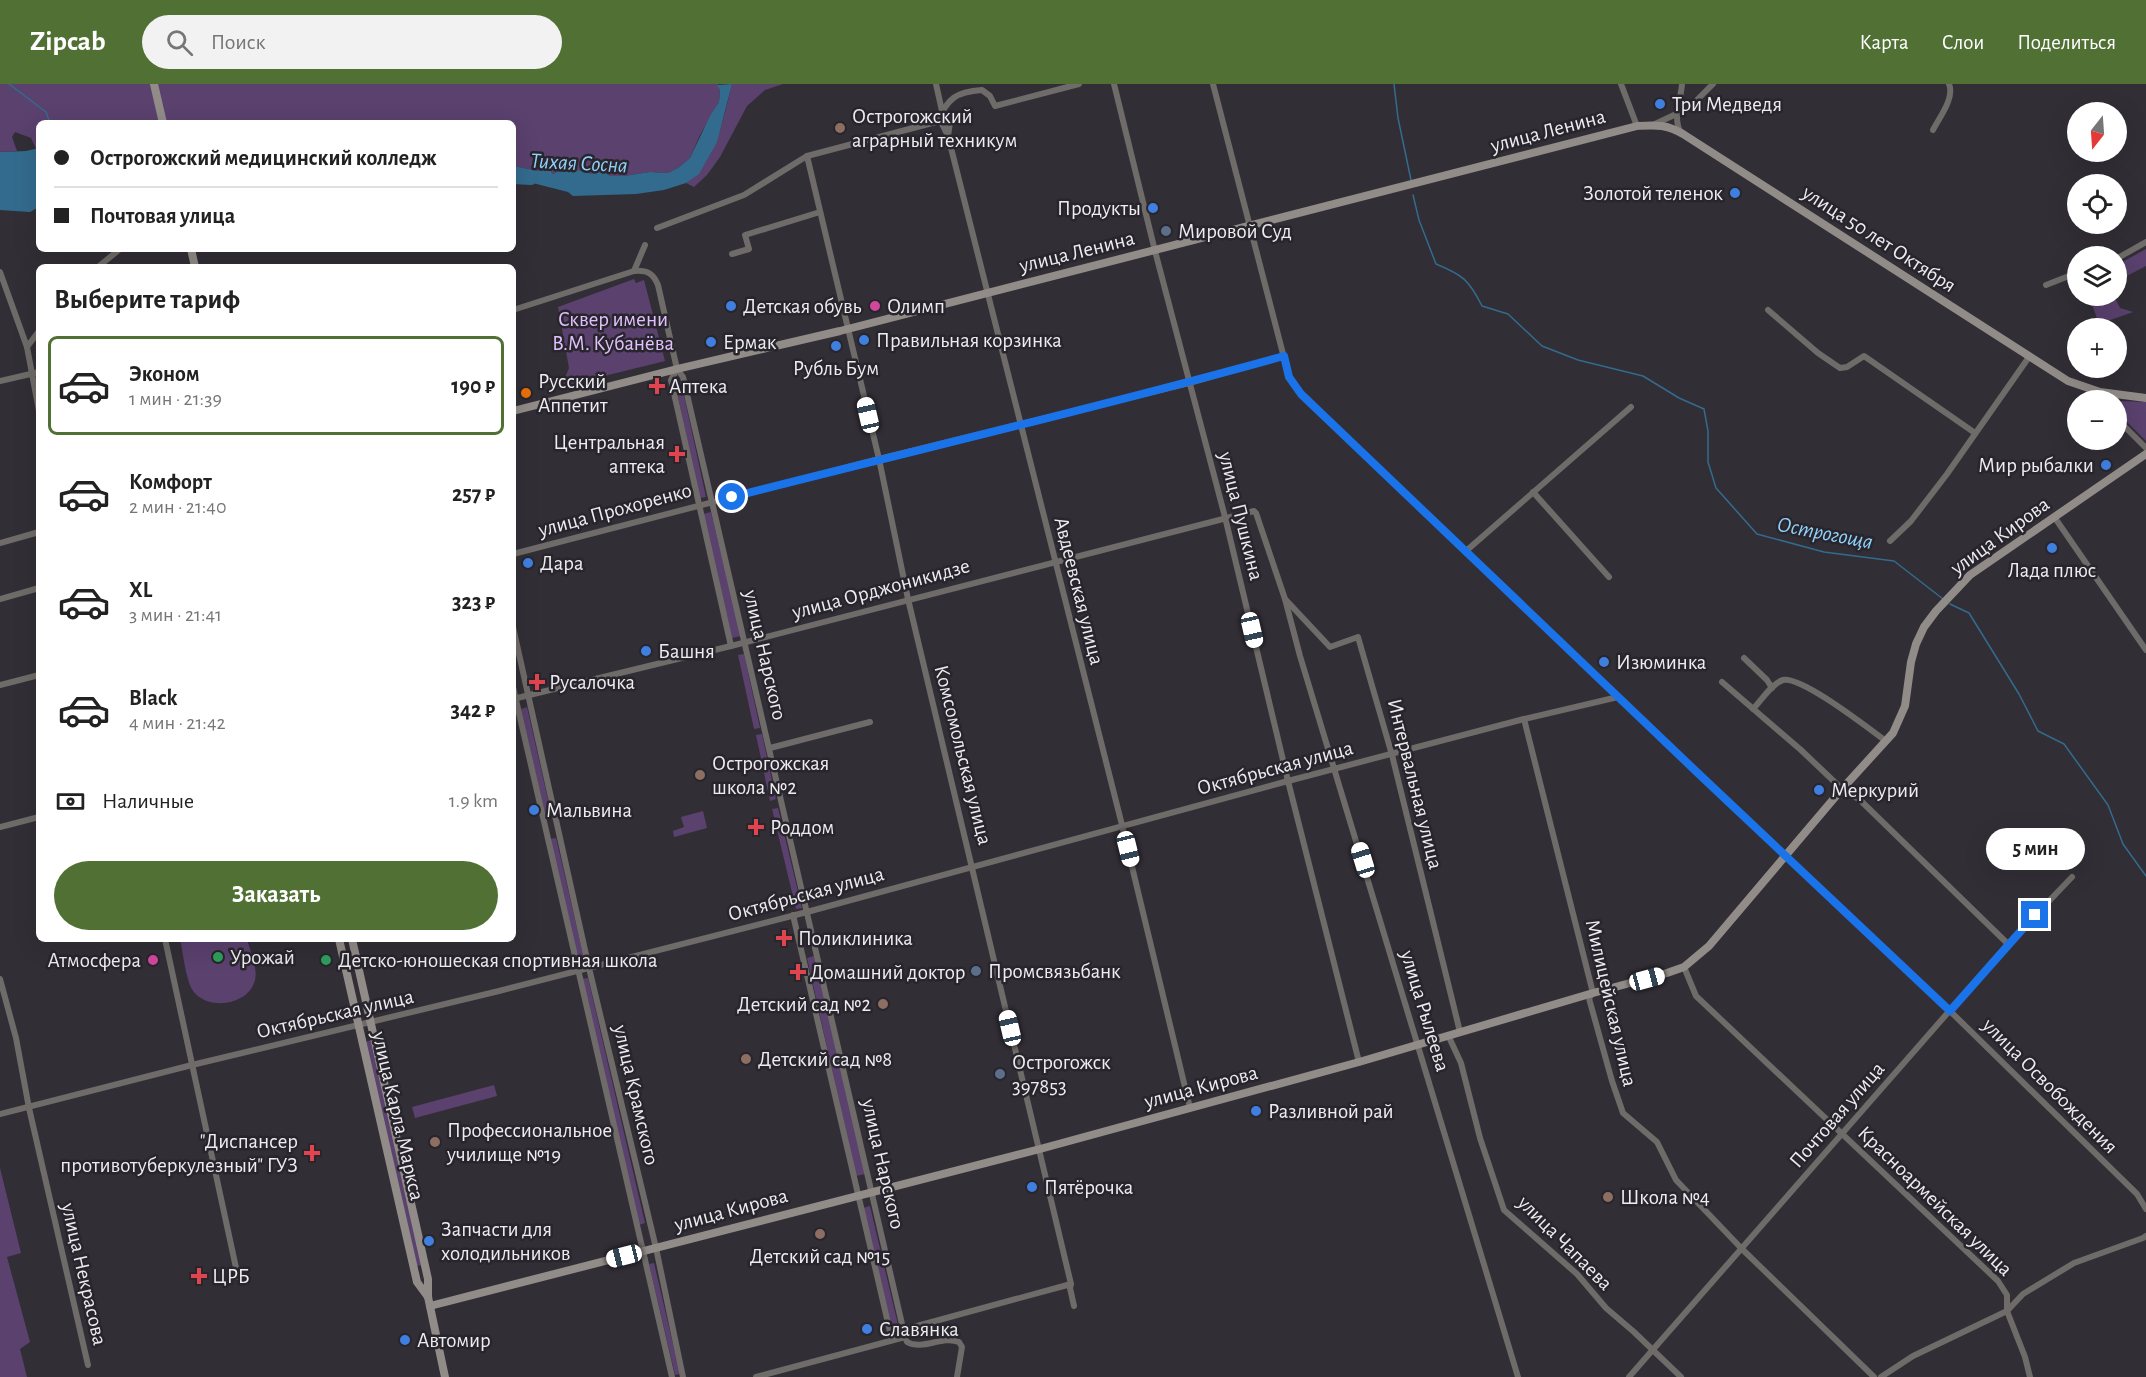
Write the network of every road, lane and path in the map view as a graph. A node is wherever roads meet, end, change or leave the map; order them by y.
1 (154, 84) edge
2 (936, 84) edge
3 (1079, 84) edge
4 (1114, 84) edge
5 (1213, 84) edge
6 (1621, 84) edge
7 (1682, 84) edge
8 (1713, 84) edge
9 (1949, 84) edge
10 (942, 111) junction
11 (1677, 115) junction
12 (162, 120) edge
13 (1650, 125) junction
14 (1637, 126) junction
15 (1669, 126) junction
16 (1933, 130) dead end
17 (1681, 133) junction
18 (807, 156) junction
19 (820, 212) junction
20 (1249, 226) junction
21 (657, 228) dead end
22 (2146, 242) edge
23 (645, 245) dead end
24 (1155, 251) junction
25 (116, 252) edge
26 (2127, 253) edge
27 (732, 254) dead end
28 (102, 264) edge
29 (634, 271) junction
30 (0, 272) edge
31 (2067, 277) edge
32 (2046, 285) dead end
33 (988, 293) junction
34 (516, 309) edge
35 (1768, 310) dead end
36 (848, 329) junction
37 (36, 335) edge
38 (27, 347) junction
39 (1284, 356) junction
40 (2029, 357) junction
41 (677, 369) junction
42 (36, 373) edge
43 (31, 374) junction
44 (0, 381) edge
45 (1189, 383) junction
46 (2088, 389) joint
47 (36, 397) edge
48 (2146, 398) edge
49 (1631, 407) dead end
50 (516, 410) edge
51 (1019, 424) junction
52 (2127, 429) edge
53 (1975, 433) junction
54 (2146, 448) edge
55 (2146, 454) edge
56 (879, 459) junction
57 (1533, 492) junction
58 (711, 502) junction
59 (699, 506) junction
60 (1256, 513) joint
61 (1225, 517) junction
62 (2055, 518) junction
63 (36, 533) edge
64 (1890, 541) dead end
65 (0, 543) edge
66 (1466, 551) junction
67 (516, 553) edge
68 (1054, 562) junction
69 (1609, 577) dead end
70 (36, 589) edge
71 (0, 599) edge
72 (908, 599) junction
73 (1285, 599) junction
74 (516, 641) edge
75 (744, 642) junction
76 (731, 646) junction
77 (2146, 650) edge
78 (1300, 656) joint
79 (1744, 658) dead end
80 (36, 676) edge
81 (1722, 682) dead end
82 (0, 685) edge
83 (1772, 688) junction
84 (528, 696) junction
85 (1618, 697) junction
86 (516, 699) edge
87 (516, 707) edge
88 (1753, 709) junction
89 (1524, 719) junction
90 (870, 722) dead end
91 (1886, 741) junction
92 (770, 748) junction
93 (1392, 755) junction
94 (1335, 769) junction
95 (1288, 781) junction
96 (1842, 789) junction
97 (36, 818) edge
98 (556, 821) junction
99 (545, 824) junction
100 (1122, 825) junction
101 (0, 827) edge
102 (1786, 856) junction
103 (973, 866) junction
104 (2072, 877) dead end
105 (807, 912) junction
106 (793, 915) junction
107 (166, 942) edge
108 (340, 942) edge
109 (353, 942) edge
110 (2008, 944) junction
111 (1684, 967) junction
112 (589, 968) junction
113 (577, 971) junction
114 (0, 979) edge
115 (1593, 993) junction
116 (1950, 1011) junction
117 (370, 1023) junction
118 (359, 1026) junction
119 (1460, 1032) junction
120 (1448, 1035) junction
121 (1418, 1044) junction
122 (1359, 1062) junction
123 (192, 1065) junction
124 (29, 1107) junction
125 (1190, 1108) junction
126 (0, 1114) edge
127 (1842, 1133) junction
128 (1040, 1149) junction
129 (873, 1191) junction
130 (857, 1196) junction
131 (2146, 1209) edge
132 (2146, 1236) edge
133 (656, 1248) junction
134 (1742, 1249) junction
135 (642, 1251) junction
136 (238, 1277) dead end
137 (1071, 1284) junction
138 (429, 1301) junction
139 (1074, 1306) dead end
140 (2007, 1311) junction
141 (905, 1337) junction
142 (892, 1340) junction
143 (1653, 1351) junction
144 (87, 1365) dead end
145 (445, 1377) edge
146 (672, 1377) edge
147 (683, 1377) edge
148 (756, 1377) edge
149 (957, 1377) edge
150 (1518, 1377) edge
151 (1629, 1377) edge
152 (1682, 1377) edge
153 (1874, 1377) edge
154 (1881, 1377) edge
155 (2030, 1377) edge

1 - 12 main road
2 - 10 street, Авдеевская улица
3 - 10 street
4 - 24 street, улица Пушкина
5 - 20 street, улица Освобождения
6 - 14 street
7 - 11 street
8 - 11 street
9 - 16 street
10 - 18 street
10 - 33 street, Авдеевская улица
11 - 13 street
11 - 15 street
11 - 17 street
13 - 14 main road, улица Ленина
13 - 15 main road, улица 50 лет Октября
14 - 20 main road, улица Ленина
15 - 17 main road, улица 50 лет Октября
17 - 40 main road, улица 50 лет Октября
18 - 19 street, Комсомольская улица
18 - 21 street
19 - 27 street
19 - 36 street, Комсомольская улица
20 - 24 main road, улица Ленина
20 - 39 street, улица Освобождения
22 - 26 street
23 - 29 street
24 - 33 main road, улица Ленина
24 - 45 street, улица Пушкина
25 - 28 street
29 - 34 street
29 - 41 street, улица Нарского
30 - 38 street
31 - 32 street
33 - 36 main road, улица Ленина
33 - 51 street, Авдеевская улица
35 - 53 street
36 - 41 main road, улица Ленина
36 - 56 street, Комсомольская улица
37 - 38 street
38 - 43 street
39 - 45 street, улица Прохоренко
39 - 66 street, улица Освобождения
40 - 46 main road, улица 50 лет Октября
40 - 53 street
41 - 50 main road, улица Ленина
41 - 58 street, улица Нарского
41 - 59 street, улица Нарского
42 - 43 street
43 - 44 street
43 - 47 street
45 - 51 street, улица Прохоренко
45 - 61 street, улица Пушкина
46 - 48 main road, улица 50 лет Октября
49 - 57 street
51 - 56 street, улица Прохоренко
51 - 68 street, Авдеевская улица
52 - 54 street
53 - 64 street
55 - 62 main road, улица Кирова
56 - 58 street, улица Прохоренко
56 - 72 street, Комсомольская улица
57 - 66 street
57 - 69 street
58 - 59 street, улица Прохоренко
58 - 75 street, улица Нарского
59 - 67 street, улица Прохоренко
59 - 76 street, улица Нарского
60 - 61 street, улица Орджоникидзе
60 - 73 street, Интервальная улица
61 - 68 street, улица Орджоникидзе
61 - 95 street, улица Пушкина
62 - 77 street
62 - 91 main road, улица Кирова
63 - 65 street
66 - 85 street, улица Освобождения
68 - 72 street, улица Орджоникидзе
68 - 100 street, Авдеевская улица
70 - 71 street
72 - 75 street, улица Орджоникидзе
72 - 103 street, Комсомольская улица
73 - 78 street, Интервальная улица
73 - 93 street, Интервальная улица
74 - 84 street, улица Крамского
75 - 76 street, улица Орджоникидзе
75 - 92 street, улица Нарского
76 - 84 street, улица Орджоникидзе
78 - 94 street, улица Рылеева
79 - 83 street
80 - 82 street
81 - 88 street
83 - 88 street
83 - 91 street
84 - 86 street, улица Орджоникидзе
84 - 98 street, улица Крамского
85 - 89 street, Октябрьская улица
85 - 102 street, улица Освобождения
87 - 99 street, улица Крамского
88 - 96 street
89 - 93 street, Октябрьская улица
89 - 115 street, Милицейская улица
90 - 92 street
91 - 96 main road, улица Кирова
92 - 105 street, улица Нарского
93 - 94 street, Октябрьская улица
93 - 119 street, Интервальная улица
94 - 95 street, Октябрьская улица
94 - 121 street, улица Рылеева
95 - 100 street, Октябрьская улица
95 - 122 street, улица Пушкина
96 - 102 main road, улица Кирова
96 - 110 street
97 - 101 street
98 - 99 street
98 - 112 street, улица Крамского
99 - 113 street, улица Крамского
100 - 103 street, Октябрьская улица
100 - 125 street, Авдеевская улица
102 - 111 main road, улица Кирова
102 - 116 street, улица Освобождения
103 - 105 street, Октябрьская улица
103 - 128 street, Комсомольская улица
104 - 110 street, Почтовая улица
105 - 106 street, Октябрьская улица
105 - 129 street, улица Нарского
106 - 112 street, Октябрьская улица
106 - 130 street, улица Нарского
107 - 123 street
108 - 118 main road, улица Карла Маркса
109 - 117 main road, улица Карла Маркса
110 - 116 street, Почтовая улица
111 - 115 main road, улица Кирова
111 - 127 street, Красноармейская улица
112 - 113 street, Октябрьская улица
112 - 133 street, улица Крамского
113 - 117 street, Октябрьская улица
113 - 135 street, улица Крамского
114 - 124 street, улица Некрасова
115 - 119 main road, улица Кирова
115 - 134 street, Милицейская улица
116 - 127 street, Почтовая улица
116 - 131 street, улица Освобождения
117 - 118 street, Октябрьская улица
117 - 138 main road, улица Карла Маркса
118 - 123 street, Октябрьская улица
118 - 138 main road, улица Карла Маркса
119 - 120 main road, улица Кирова
120 - 121 main road, улица Кирова
120 - 143 street, улица Чапаева
121 - 122 main road, улица Кирова
121 - 150 street, улица Рылеева
122 - 125 main road, улица Кирова
123 - 124 street, Октябрьская улица
123 - 136 street
124 - 126 street, Октябрьская улица
124 - 144 street, улица Некрасова
125 - 128 main road, улица Кирова
127 - 134 street, Почтовая улица
127 - 140 street, Красноармейская улица
128 - 129 main road, улица Кирова
128 - 137 street, Комсомольская улица
129 - 130 main road, улица Кирова
129 - 141 street, улица Нарского
130 - 133 main road, улица Кирова
130 - 142 street, улица Нарского
132 - 140 street
133 - 135 main road, улица Кирова
133 - 147 street, улица Крамского
134 - 143 street, Почтовая улица
134 - 153 street, Милицейская улица
135 - 138 main road, улица Кирова
135 - 146 street, улица Крамского
137 - 139 street, Комсомольская улица
137 - 141 street
138 - 145 main road, улица Карла Маркса
140 - 154 street
140 - 155 street, Красноармейская улица
141 - 142 street
141 - 149 street
142 - 148 street
143 - 151 street, Почтовая улица
143 - 152 street, улица Чапаева

